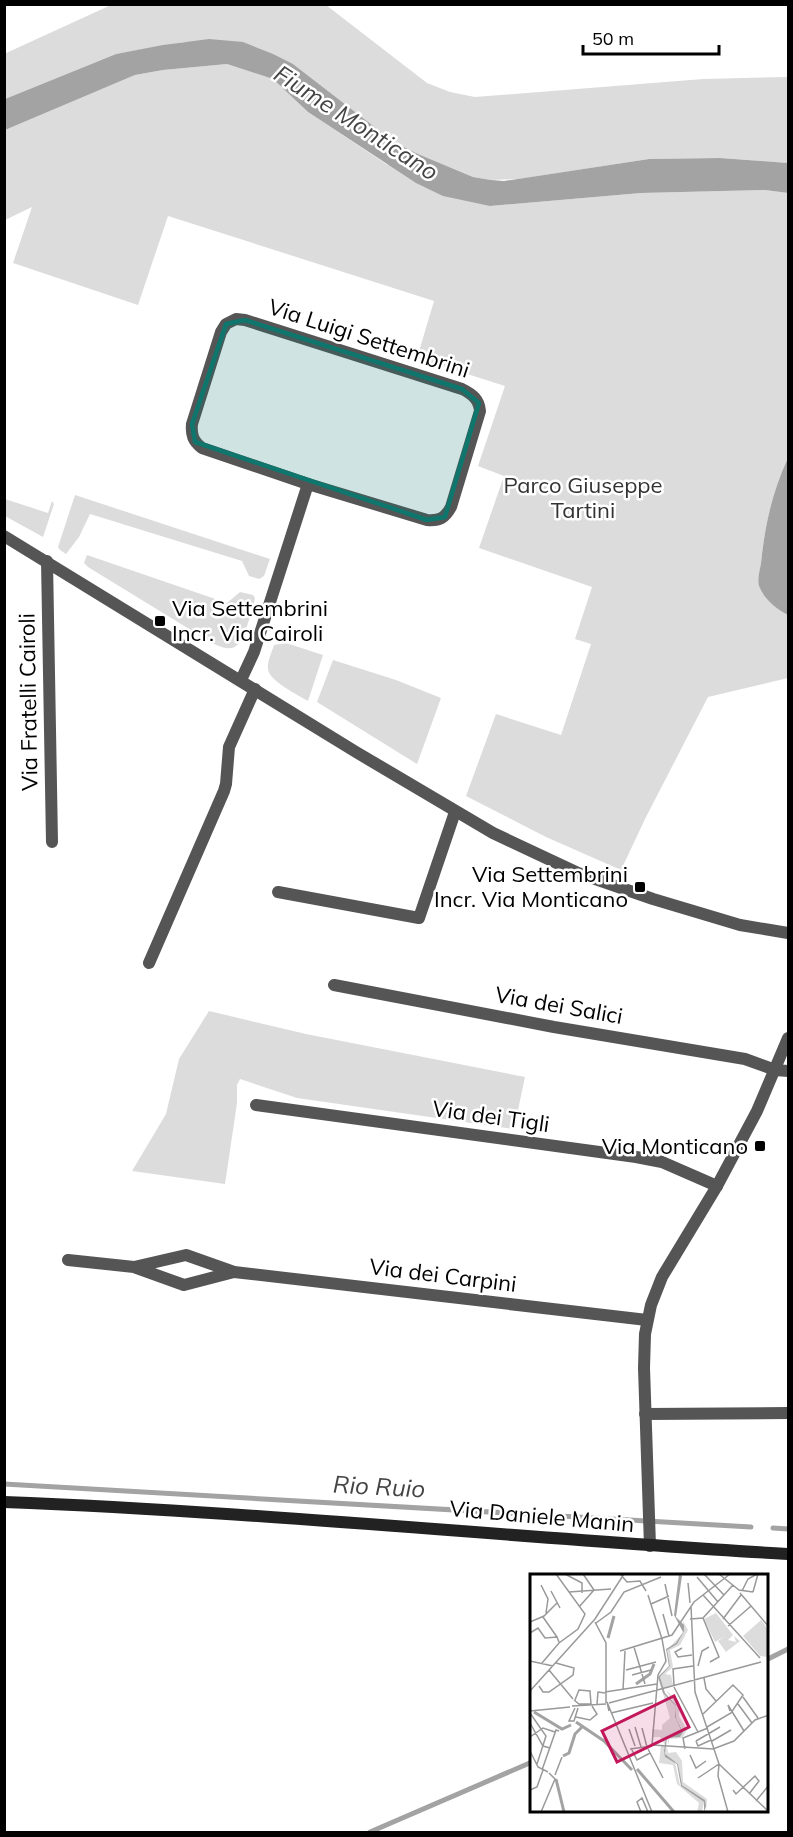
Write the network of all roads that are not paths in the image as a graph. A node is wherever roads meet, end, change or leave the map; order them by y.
1 (308, 484) junction
2 (4, 536) edge
3 (47, 561) junction
4 (241, 680) junction
5 (255, 689) junction
6 (455, 812) junction
7 (52, 842) dead end
8 (278, 892) dead end
9 (789, 933) edge
10 (149, 963) dead end
11 (334, 985) dead end
12 (788, 1039) edge
13 (775, 1070) junction
14 (789, 1071) edge
15 (255, 1105) dead end
16 (717, 1186) junction
17 (68, 1260) dead end
18 (134, 1267) junction
19 (234, 1272) junction
20 (647, 1320) junction
21 (789, 1413) edge
22 (645, 1414) junction
23 (4, 1502) edge
24 (650, 1546) junction
25 (789, 1554) edge

1 - 1 street, Via Luigi Settembrini
1 - 4 street
2 - 3 street
3 - 4 street
3 - 7 street, Via Fratelli Cairoli
4 - 5 street
5 - 6 street
5 - 10 street
6 - 8 street
6 - 9 street
11 - 13 street, Via dei Salici
12 - 13 street
13 - 14 street, Via dei Salici
13 - 16 street
15 - 16 street, Via dei Tigli
16 - 20 street
17 - 18 street, Via dei Carpini
18 - 19 street, Via dei Carpini
18 - 19 street, Via dei Carpini
19 - 20 street, Via dei Carpini
20 - 22 street
21 - 22 street
22 - 24 street
23 - 24 main road, Via Daniele Manin
24 - 25 main road, Via Daniele Manin

